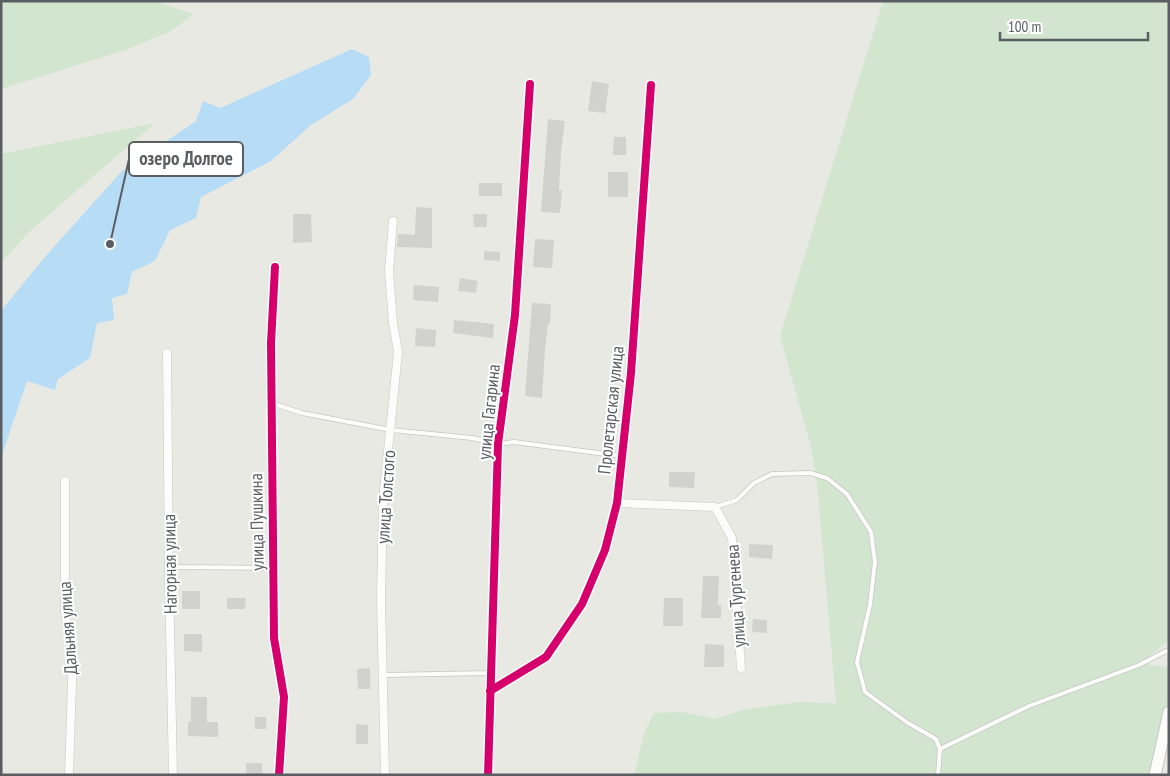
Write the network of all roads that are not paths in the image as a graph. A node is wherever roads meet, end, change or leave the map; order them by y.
1 (530, 84) dead end
2 (651, 85) dead end
3 (393, 221) dead end
4 (274, 267) dead end
5 (167, 354) dead end
6 (271, 404) junction
7 (391, 430) junction
8 (498, 444) junction
9 (621, 456) junction
10 (65, 481) dead end
11 (617, 503) junction
12 (715, 507) junction
13 (169, 567) junction
14 (274, 568) junction
15 (1169, 652) edge
16 (741, 668) dead end
17 (490, 673) junction
18 (384, 675) junction
19 (490, 691) junction
20 (1169, 713) edge
21 (940, 749) junction
22 (69, 775) edge
23 (174, 775) edge
24 (279, 775) edge
25 (385, 775) edge
26 (488, 775) edge
27 (938, 775) edge
28 (1155, 775) edge

1 - 8 street, улица Гагарина
2 - 9 street, Пролетарская улица
3 - 7 street, улица Толстого
4 - 6 street, улица Пушкина
5 - 13 street, Нагорная улица
6 - 7 lane
6 - 14 street, улица Пушкина
7 - 8 lane
7 - 18 street, улица Толстого
8 - 9 lane
8 - 17 street, улица Гагарина
9 - 11 street, Пролетарская улица
10 - 22 street, Дальняя улица
11 - 12 street
11 - 19 street, Пролетарская улица
12 - 16 street, улица Тургенева
12 - 21 lane
13 - 14 lane
13 - 23 street, Нагорная улица
14 - 24 street, улица Пушкина
15 - 21 lane
17 - 18 lane
17 - 19 street, улица Гагарина
18 - 25 street, улица Толстого
19 - 26 street, улица Гагарина
20 - 28 main road
21 - 27 lane

